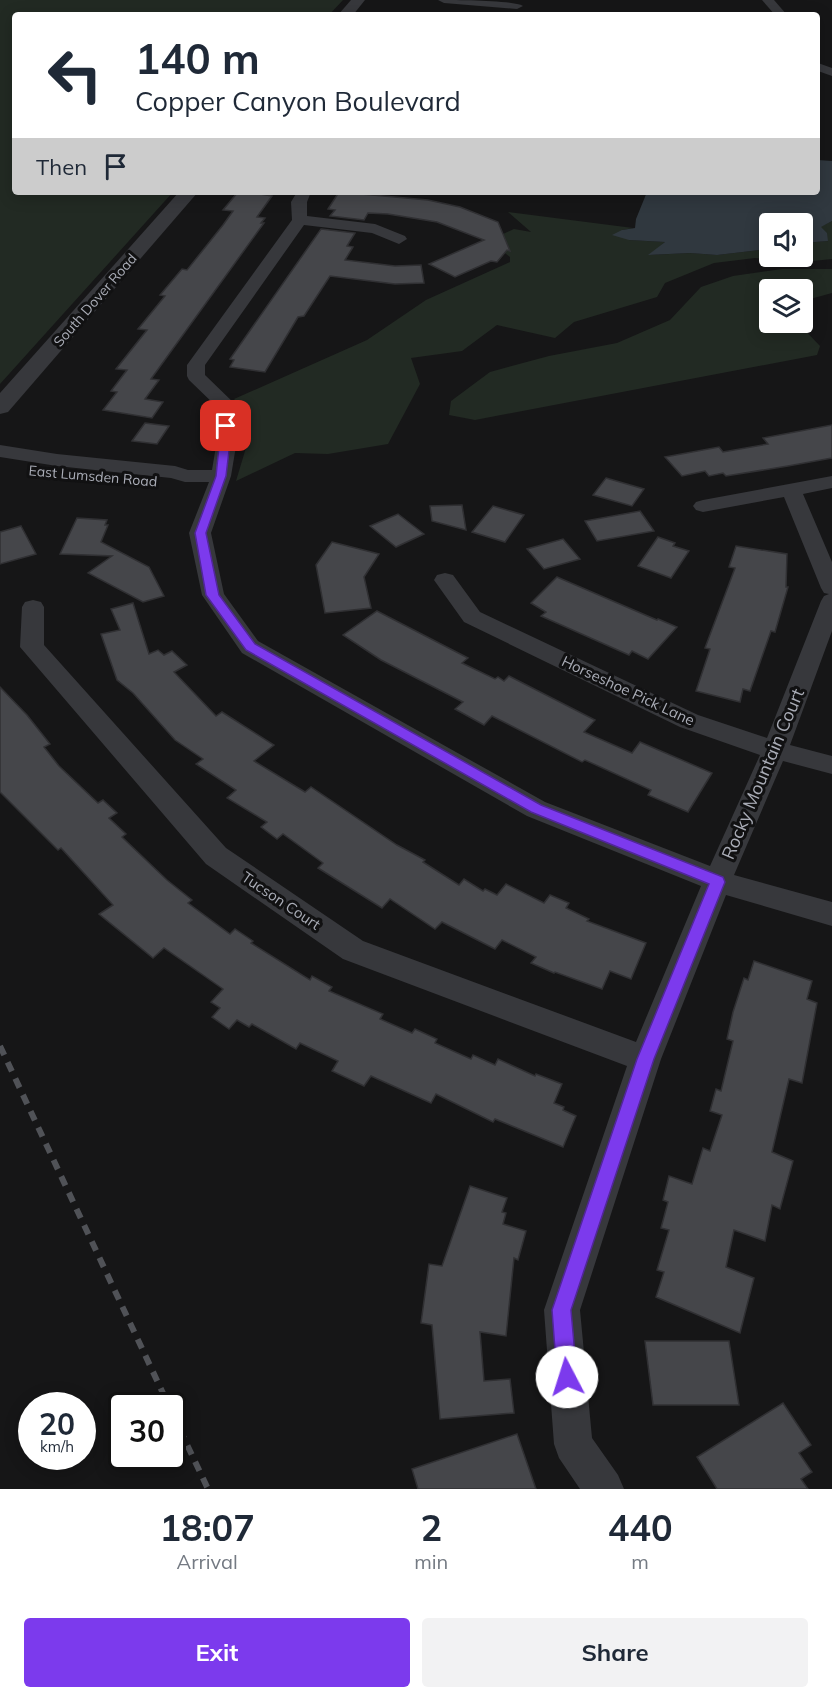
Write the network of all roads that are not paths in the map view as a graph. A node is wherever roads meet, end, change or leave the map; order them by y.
1 (358, 0) edge
2 (768, 0) edge
3 (439, 2) edge
4 (517, 6) dead end
5 (348, 12) edge
6 (778, 12) edge
7 (186, 195) edge
8 (302, 195) edge
9 (300, 220) junction
10 (399, 238) dead end
11 (0, 407) edge
12 (0, 451) edge
13 (0, 467) edge
14 (185, 476) junction
15 (221, 476) junction
16 (832, 482) edge
17 (791, 490) junction
18 (704, 506) dead end
19 (445, 580) dead end
20 (832, 588) edge
21 (832, 601) edge
22 (33, 607) dead end
23 (775, 750) junction
24 (832, 765) edge
25 (717, 882) junction
26 (832, 914) edge
27 (645, 1059) junction
28 (604, 1489) edge

1 - 5 street
2 - 6 street
3 - 4 street
7 - 11 street, South Dover Road
8 - 9 street
9 - 10 street
9 - 15 street
12 - 14 street, East Lumsden Road
13 - 14 street, East Lumsden Road
14 - 15 street, East Lumsden Road
15 - 25 street
16 - 17 street
17 - 18 street
17 - 20 street
19 - 23 street, Horseshoe Pick Lane
21 - 23 street, Rocky Mountain Court
22 - 27 street, Tucson Court
23 - 24 street, Horseshoe Pick Lane
23 - 25 street, Rocky Mountain Court
25 - 26 street
25 - 27 street, Rocky Mountain Court
27 - 28 street, Rocky Mountain Court

